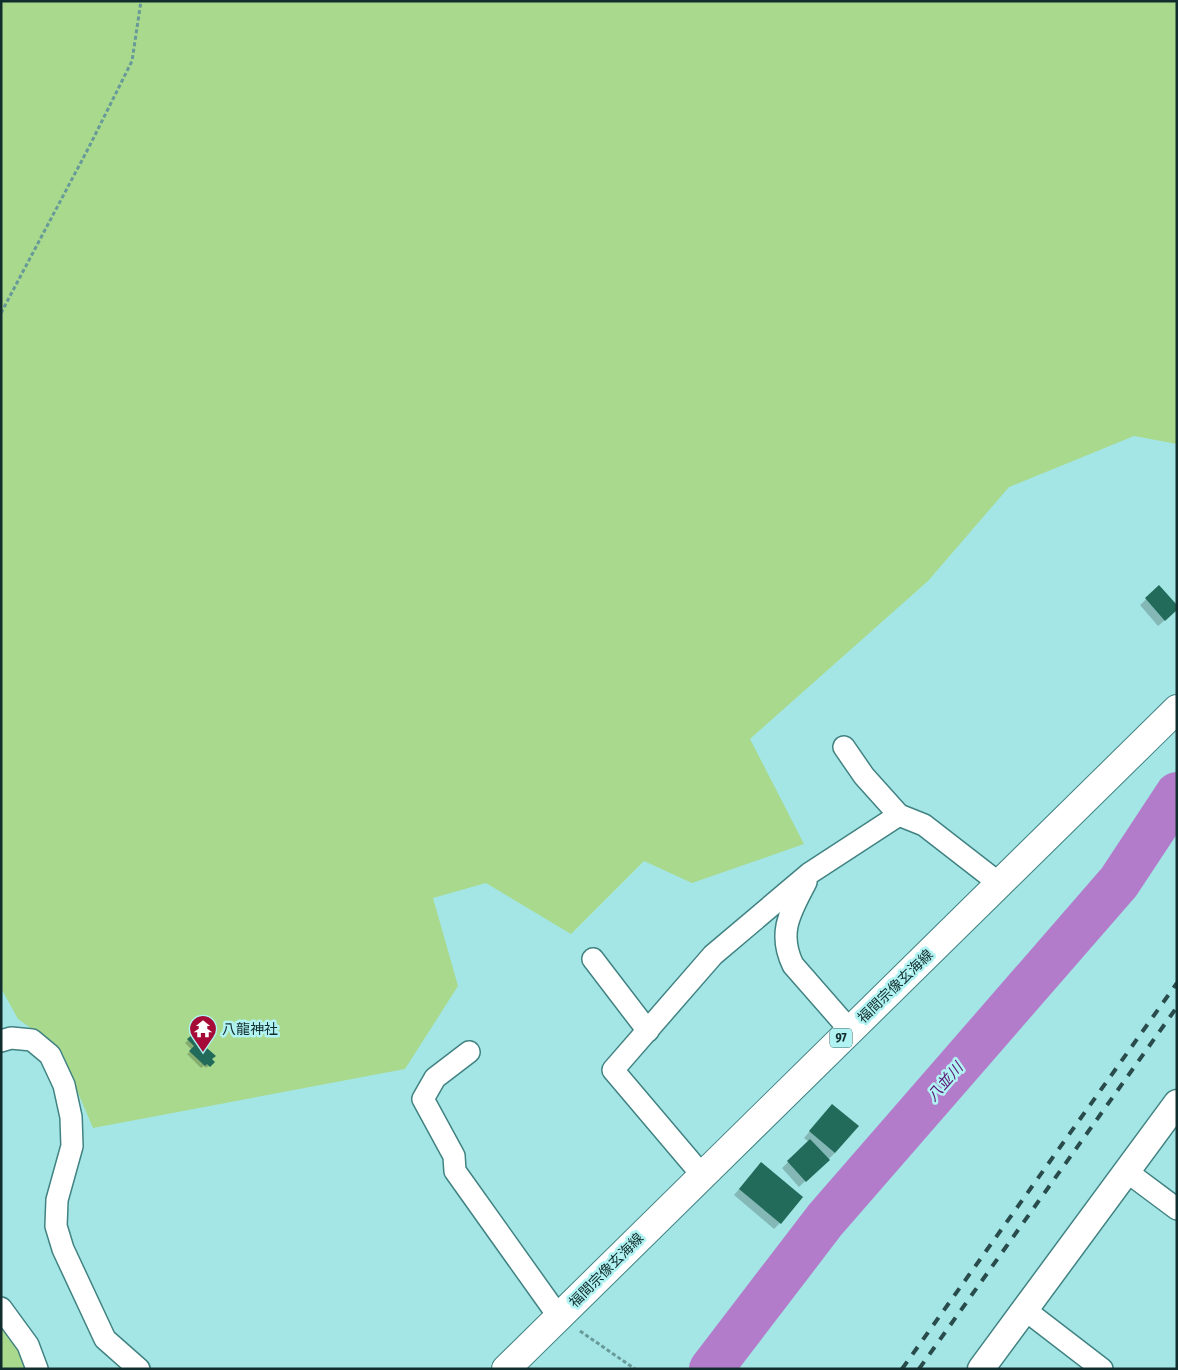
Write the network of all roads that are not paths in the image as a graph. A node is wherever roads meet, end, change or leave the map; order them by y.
1 (1177, 709) edge
2 (844, 747) dead end
3 (899, 815) junction
4 (810, 873) junction
5 (1000, 884) junction
6 (593, 959) dead end
7 (850, 1029) junction
8 (648, 1031) junction
9 (1, 1041) edge
10 (469, 1052) dead end
11 (1177, 1103) edge
12 (1126, 1171) junction
13 (702, 1175) junction
14 (1177, 1209) edge
15 (1, 1308) edge
16 (1024, 1310) junction
17 (559, 1317) junction
18 (37, 1369) edge
19 (140, 1369) edge
20 (506, 1369) edge
21 (981, 1369) edge
22 (1102, 1369) edge

1 - 5 main road, 福間宗像玄海線 / 97
2 - 3 street
3 - 4 street
3 - 5 street
4 - 7 street
4 - 8 street
5 - 7 main road, 福間宗像玄海線 / 97
6 - 8 street
7 - 13 main road, 福間宗像玄海線 / 97
8 - 13 street
9 - 19 street
10 - 17 street
11 - 12 street
12 - 14 street
12 - 16 street
13 - 17 main road, 福間宗像玄海線 / 97
15 - 18 street
16 - 21 street
16 - 22 street
17 - 20 main road, 福間宗像玄海線 / 97

